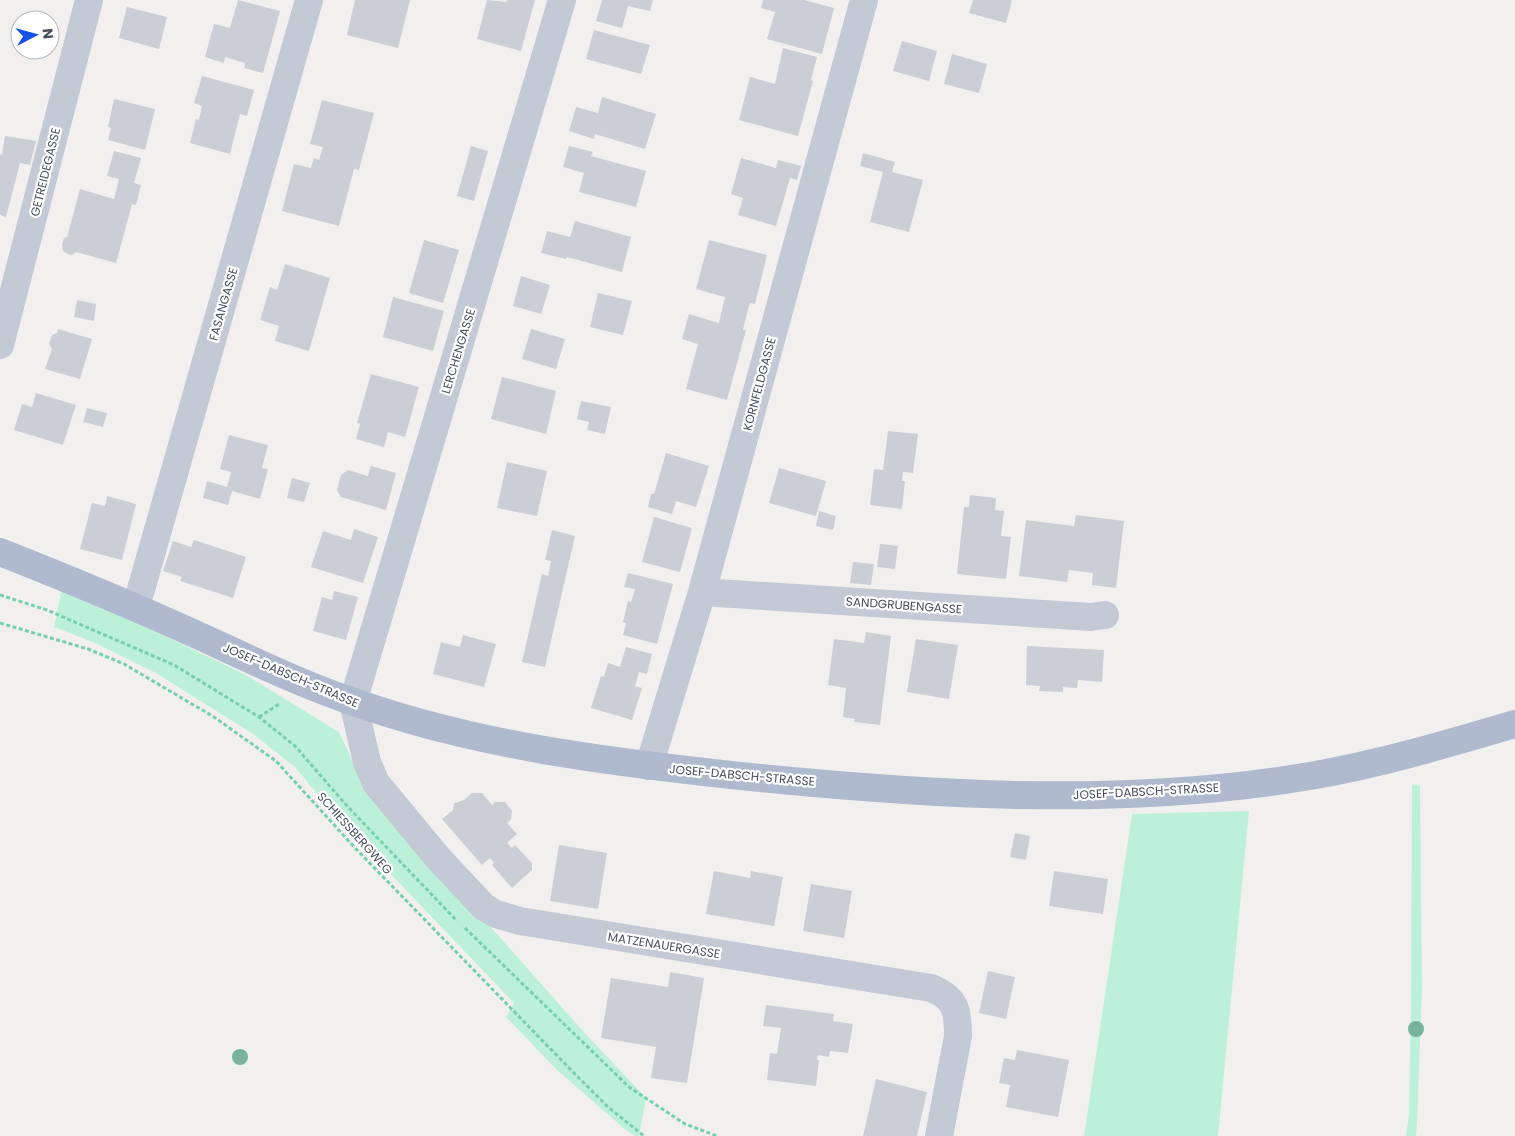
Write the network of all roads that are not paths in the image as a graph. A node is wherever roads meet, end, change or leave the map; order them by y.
1 (89, 0) edge
2 (309, 0) edge
3 (562, 0) edge
4 (864, 0) edge
5 (0, 345) edge
6 (0, 552) edge
7 (702, 592) junction
8 (136, 607) junction
9 (1105, 615) dead end
10 (353, 702) junction
11 (1515, 724) edge
12 (649, 766) junction
13 (939, 1136) edge

1 - 5 street, GETREIDEGASSE
2 - 8 street, FASANGASSE
3 - 10 street, LERCHENGASSE
4 - 7 street, KORNFELDGASSE
6 - 8 main road, JOSEF-DABSCH-STRASSE
7 - 9 street, SANDGRUBENGASSE
7 - 12 street, KORNFELDGASSE
8 - 10 main road, JOSEF-DABSCH-STRASSE
10 - 12 main road, JOSEF-DABSCH-STRASSE
10 - 13 street, MATZENAUERGASSE
11 - 12 main road, JOSEF-DABSCH-STRASSE

